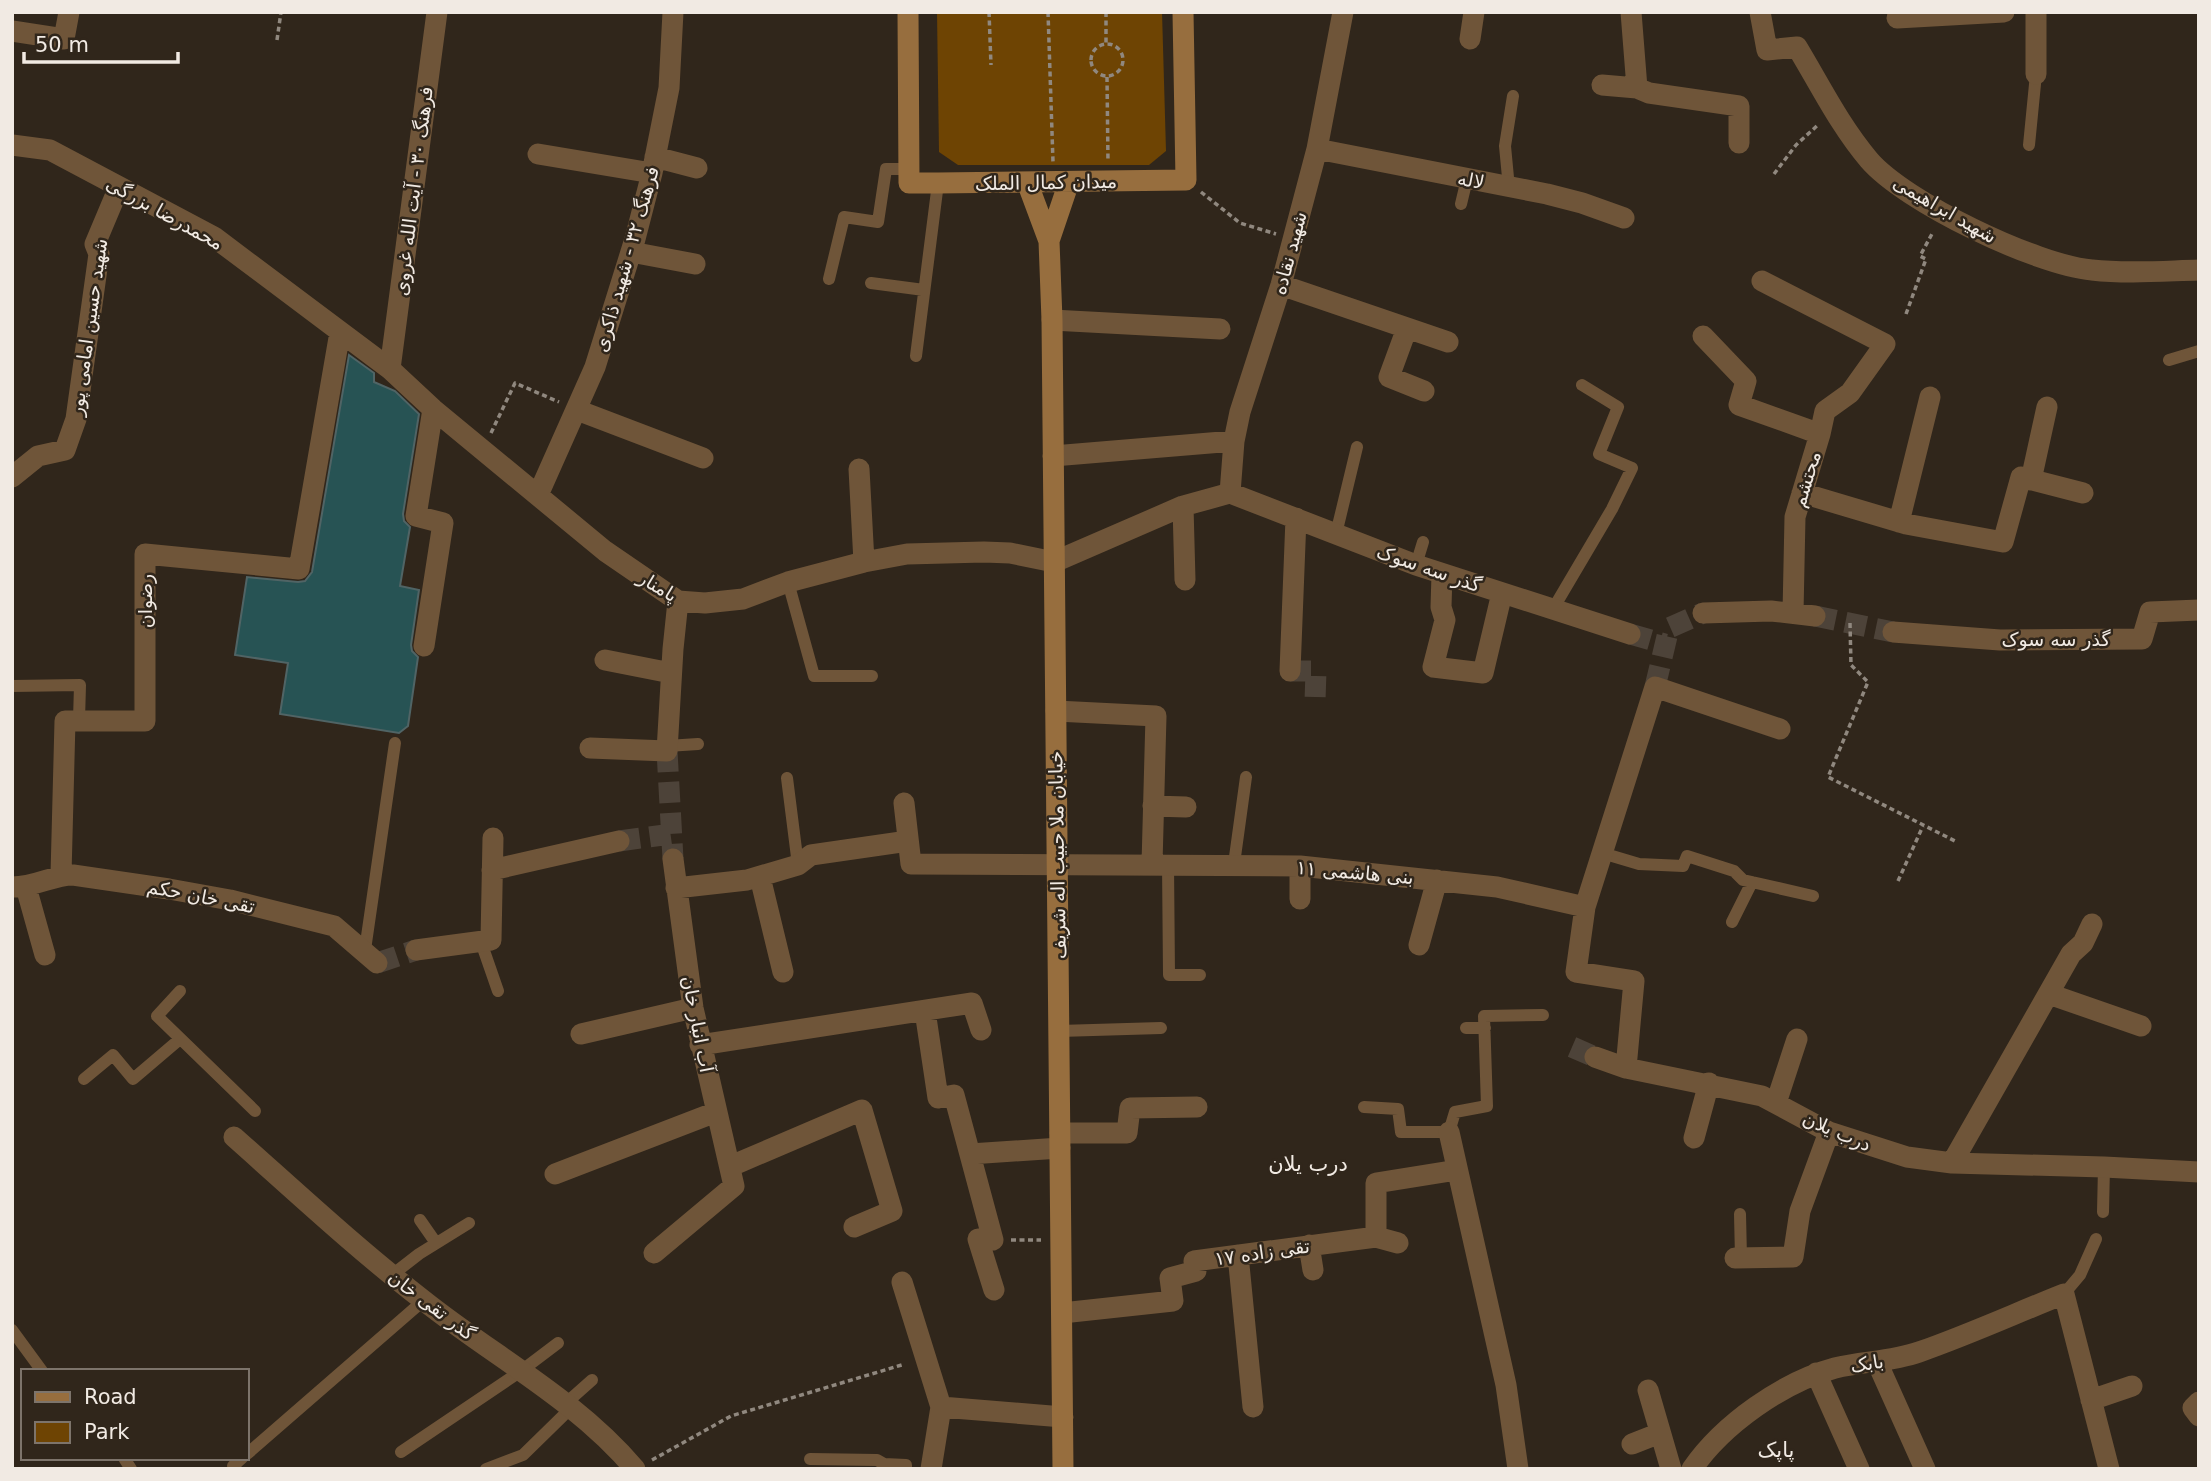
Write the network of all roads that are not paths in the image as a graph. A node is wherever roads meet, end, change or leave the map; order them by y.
1 (69, 12) edge
2 (437, 12) edge
3 (673, 12) edge
4 (908, 12) edge
5 (1183, 12) edge
6 (1343, 12) edge
7 (1474, 12) edge
8 (1632, 12) edge
9 (1760, 12) edge
10 (2004, 12) edge
11 (2036, 12) edge
12 (1897, 18) dead end
13 (12, 31) edge
14 (1469, 39) dead end
15 (2036, 74) joint
16 (1602, 85) dead end
17 (1637, 88) junction
18 (1513, 96) dead end
19 (1738, 143) dead end
20 (12, 145) edge
21 (2029, 145) dead end
22 (1317, 149) junction
23 (538, 154) dead end
24 (653, 165) junction
25 (697, 168) dead end
26 (909, 169) junction
27 (1467, 179) junction
28 (1027, 182) junction
29 (1061, 182) junction
30 (938, 183) junction
31 (120, 187) junction
32 (1510, 188) junction
33 (1461, 205) dead end
34 (1623, 218) dead end
35 (1049, 241) junction
36 (631, 252) junction
37 (695, 264) dead end
38 (2199, 270) edge
39 (829, 279) dead end
40 (1762, 281) dead end
41 (872, 283) dead end
42 (1281, 285) junction
43 (924, 290) junction
44 (1052, 320) junction
45 (1407, 328) junction
46 (1220, 329) dead end
47 (340, 332) junction
48 (1703, 336) dead end
49 (1448, 342) dead end
50 (2199, 351) edge
51 (916, 356) dead end
52 (2169, 360) dead end
53 (390, 369) junction
54 (1582, 385) dead end
55 (1424, 391) dead end
56 (1930, 397) dead end
57 (2047, 407) dead end
58 (433, 409) junction
59 (577, 410) junction
60 (1820, 434) junction
61 (1234, 441) junction
62 (1357, 447) dead end
63 (1053, 456) junction
64 (703, 458) dead end
65 (859, 469) dead end
66 (12, 478) edge
67 (2031, 480) junction
68 (1230, 493) junction
69 (1802, 493) junction
70 (2082, 493) dead end
71 (538, 495) junction
72 (1183, 506) junction
73 (1296, 518) junction
74 (1899, 522) junction
75 (1336, 534) junction
76 (1423, 542) dead end
77 (864, 562) junction
78 (1054, 562) junction
79 (1416, 565) junction
80 (1442, 574) junction
81 (1185, 580) dead end
82 (788, 582) junction
83 (1502, 593) junction
84 (678, 601) junction
85 (1553, 609) junction
86 (2199, 610) edge
87 (1703, 613) tunnel mouth
88 (1793, 613) junction
89 (1815, 616) tunnel mouth
90 (1893, 632) tunnel mouth
91 (1630, 634) tunnel mouth
92 (424, 646) dead end
93 (605, 660) dead end
94 (1290, 671) dead end
95 (671, 673) junction
96 (872, 676) dead end
97 (12, 686) edge
98 (1056, 711) junction
99 (79, 720) junction
100 (1780, 729) dead end
101 (395, 743) dead end
102 (698, 744) dead end
103 (590, 748) dead end
104 (667, 748) junction
105 (1245, 777) dead end
106 (787, 778) dead end
107 (904, 803) dead end
108 (1153, 806) junction
109 (1186, 807) dead end
110 (493, 838) dead end
111 (618, 841) tunnel mouth
112 (908, 841) junction
113 (1602, 853) junction
114 (673, 859) tunnel mouth
115 (1057, 863) junction
116 (1160, 864) junction
117 (1234, 864) junction
118 (798, 865) junction
119 (1300, 866) junction
120 (492, 870) junction
121 (61, 875) junction
122 (760, 877) junction
123 (1437, 880) junction
124 (1752, 882) junction
125 (19, 887) edge
126 (676, 888) junction
127 (1813, 896) dead end
128 (1300, 899) dead end
129 (1585, 907) junction
130 (1732, 922) dead end
131 (2092, 924) dead end
132 (481, 942) junction
133 (1419, 945) dead end
134 (416, 950) tunnel mouth
135 (44, 955) dead end
136 (371, 957) joint
137 (783, 972) dead end
138 (1200, 975) dead end
139 (180, 991) dead end
140 (498, 991) dead end
141 (2049, 994) junction
142 (693, 1009) junction
143 (925, 1010) junction
144 (1543, 1015) dead end
145 (2141, 1026) dead end
146 (1161, 1028) dead end
147 (1466, 1028) dead end
148 (1485, 1028) junction
149 (981, 1030) dead end
150 (1059, 1031) junction
151 (581, 1034) dead end
152 (180, 1039) junction
153 (1797, 1040) dead end
154 (699, 1045) junction
155 (1595, 1057) tunnel mouth
156 (1626, 1068) junction
157 (84, 1079) dead end
158 (1709, 1083) junction
159 (1776, 1103) junction
160 (1197, 1107) dead end
161 (1364, 1107) dead end
162 (255, 1111) dead end
163 (716, 1112) junction
164 (1449, 1132) junction
165 (1829, 1132) junction
166 (234, 1137) dead end
167 (1694, 1138) dead end
168 (1060, 1141) junction
169 (970, 1154) junction
170 (1952, 1163) junction
171 (2104, 1167) junction
172 (1457, 1170) junction
173 (2199, 1172) edge
174 (555, 1174) dead end
175 (732, 1176) junction
176 (2103, 1212) dead end
177 (1740, 1214) dead end
178 (420, 1220) dead end
179 (469, 1223) dead end
180 (854, 1227) dead end
181 (1376, 1237) junction
182 (2096, 1238) dead end
183 (436, 1243) junction
184 (1398, 1243) dead end
185 (1310, 1245) junction
186 (654, 1253) dead end
187 (1238, 1255) junction
188 (1738, 1258) joint
189 (1313, 1270) dead end
190 (392, 1275) junction
191 (901, 1282) dead end
192 (994, 1290) dead end
193 (2064, 1294) junction
194 (423, 1301) junction
195 (1062, 1313) junction
196 (12, 1330) edge
197 (558, 1343) dead end
198 (1877, 1362) junction
199 (41, 1369) edge
200 (521, 1371) junction
201 (1816, 1373) junction
202 (592, 1380) dead end
203 (2132, 1386) dead end
204 (1648, 1390) dead end
205 (2091, 1400) junction
206 (2199, 1402) edge
207 (568, 1406) junction
208 (941, 1407) junction
209 (1253, 1407) dead end
210 (2199, 1416) edge
211 (1063, 1417) junction
212 (1660, 1433) junction
213 (1632, 1444) dead end
214 (401, 1452) dead end
215 (248, 1453) edge
216 (810, 1459) dead end
217 (486, 1469) edge
218 (634, 1469) edge
219 (906, 1469) edge
220 (931, 1469) edge
221 (1063, 1469) edge
222 (1518, 1469) edge
223 (1671, 1469) edge
224 (1692, 1469) edge
225 (1859, 1469) edge
226 (1925, 1469) edge
227 (2109, 1469) edge

1 - 13 street
2 - 53 street, فرهنگ ۳۰ - آیت الله غروی
3 - 24 street, فرهنگ ۳۲ - شهید ذاکری
4 - 26 main road
5 - 29 main road, میدان کمال الملک
6 - 22 street, شهید نقاده
7 - 14 street
8 - 17 street
9 - 38 street, شهید ابراهیمی
10 - 12 street
11 - 15 street
15 - 21 lane
16 - 17 street
17 - 19 street
18 - 32 lane
20 - 31 street, محمدرضا بزرگی
22 - 27 street, لاله
22 - 42 street, شهید نقاده
23 - 24 street
24 - 25 street
24 - 36 street, فرهنگ ۳۲ - شهید ذاکری
26 - 30 main road, میدان کمال الملک
26 - 39 lane
27 - 32 street, لاله
27 - 33 lane
28 - 29 main road, میدان کمال الملک
28 - 30 main road, میدان کمال الملک
28 - 35 main road, خیابان ملا حبیب اله شریف
29 - 35 main road, خیابان ملا حبیب اله شریف
30 - 43 lane
31 - 47 street, محمدرضا بزرگی
31 - 66 street, شهید حسین امامی پور
32 - 34 street, لاله
35 - 44 main road, خیابان ملا حبیب اله شریف
36 - 37 street
36 - 59 street, فرهنگ ۳۲ - شهید ذاکری
40 - 60 street
41 - 43 lane
42 - 45 street
42 - 61 street, شهید نقاده
43 - 51 lane
44 - 46 street
44 - 63 main road, خیابان ملا حبیب اله شریف
45 - 49 street
45 - 55 street
47 - 53 street, پامنار
47 - 99 street, رضوان
48 - 60 street, محتشم
50 - 52 lane
53 - 58 street, پامنار
54 - 85 lane
56 - 74 street
57 - 67 street
58 - 71 street, پامنار
58 - 92 street
59 - 64 street
59 - 71 street, فرهنگ ۳۲ - شهید ذاکری
60 - 69 street, محتشم
61 - 63 street
61 - 68 street, شهید نقاده
62 - 75 lane
63 - 78 main road, خیابان ملا حبیب اله شریف
65 - 77 street
67 - 70 street
67 - 74 street
68 - 72 street
68 - 73 street, گذر سه سوک
69 - 74 street
69 - 88 street, محتشم
71 - 84 street, پامنار
72 - 78 street
72 - 81 street
73 - 75 street, گذر سه سوک
73 - 94 street
75 - 79 street, گذر سه سوک
76 - 79 lane
77 - 78 street, پامنار
77 - 82 street, پامنار
78 - 98 main road, خیابان ملا حبیب اله شریف
79 - 80 street, گذر سه سوک
80 - 83 street, گذر سه سوک
80 - 83 street
82 - 84 street, پامنار
82 - 96 lane
83 - 85 street, گذر سه سوک
84 - 95 street
85 - 91 street, گذر سه سوک
86 - 90 street, گذر سه سوک
87 - 88 street
88 - 89 street
93 - 95 street
95 - 104 street
97 - 99 lane
98 - 108 street
98 - 115 main road, خیابان ملا حبیب اله شریف
99 - 121 street
100 - 113 street
101 - 136 lane
102 - 104 lane
103 - 104 street
105 - 117 lane
106 - 118 lane
107 - 112 street
108 - 109 street
108 - 116 street
110 - 120 street
111 - 120 street
112 - 115 street, بنی هاشمی ۱۱
112 - 118 street
113 - 124 lane
113 - 129 street
114 - 126 street, آب انبار خان
115 - 116 street, بنی هاشمی ۱۱
115 - 150 main road, خیابان ملا حبیب اله شریف
116 - 117 street, بنی هاشمی ۱۱
116 - 138 lane
117 - 119 street, بنی هاشمی ۱۱
118 - 122 street
119 - 123 street, بنی هاشمی ۱۱
119 - 128 street
120 - 132 street
121 - 125 street, تقی خان حکم
121 - 136 street, تقی خان حکم
122 - 126 street
122 - 137 street
123 - 129 street, بنی هاشمی ۱۱
123 - 133 street
124 - 127 lane
124 - 130 lane
125 - 135 street
126 - 142 street, آب انبار خان
129 - 156 street
131 - 141 street
132 - 134 street
132 - 140 lane
139 - 152 lane
141 - 145 street
141 - 170 street
142 - 151 street
142 - 154 street, آب انبار خان
143 - 149 street
143 - 154 street
143 - 169 street
144 - 148 lane
146 - 150 lane
147 - 148 lane
148 - 164 lane
150 - 168 main road, خیابان ملا حبیب اله شریف
152 - 157 lane
152 - 162 lane
153 - 159 street
154 - 163 street, آب انبار خان
155 - 156 street, درب یلان
156 - 158 street, درب یلان
158 - 159 street, درب یلان
158 - 167 street
159 - 165 street, درب یلان
160 - 168 street
161 - 164 lane
163 - 174 street
163 - 175 street, آب انبار خان
164 - 172 street
165 - 170 street, درب یلان
165 - 188 street
166 - 190 street, گذر تقی خان
168 - 169 street
168 - 195 main road, خیابان ملا حبیب اله شریف
169 - 192 street
170 - 171 street, درب یلان
171 - 173 street, درب یلان
171 - 176 lane
172 - 181 street
172 - 222 street
175 - 180 street
175 - 186 street
177 - 188 lane
178 - 183 lane
179 - 183 lane
181 - 184 street
181 - 185 street, تقی زاده ۱۷
182 - 193 lane
183 - 190 lane
185 - 187 street, تقی زاده ۱۷
185 - 189 street
187 - 195 street, تقی زاده ۱۷
187 - 209 street
190 - 194 street, گذر تقی خان
191 - 208 street
193 - 198 street, بابک
193 - 205 street
194 - 200 street, گذر تقی خان
194 - 215 lane
195 - 211 main road, خیابان ملا حبیب اله شریف
196 - 199 lane
197 - 200 lane
198 - 201 street, بابک
198 - 226 street
200 - 207 street, گذر تقی خان
200 - 214 lane
201 - 224 street, بابک
201 - 225 street
202 - 207 lane
203 - 205 street
204 - 212 street
205 - 227 street
206 - 210 street
207 - 217 lane
207 - 218 street, گذر تقی خان
208 - 211 street
208 - 220 street
211 - 221 main road, خیابان ملا حبیب اله شریف
212 - 213 street
212 - 223 street
216 - 219 lane

